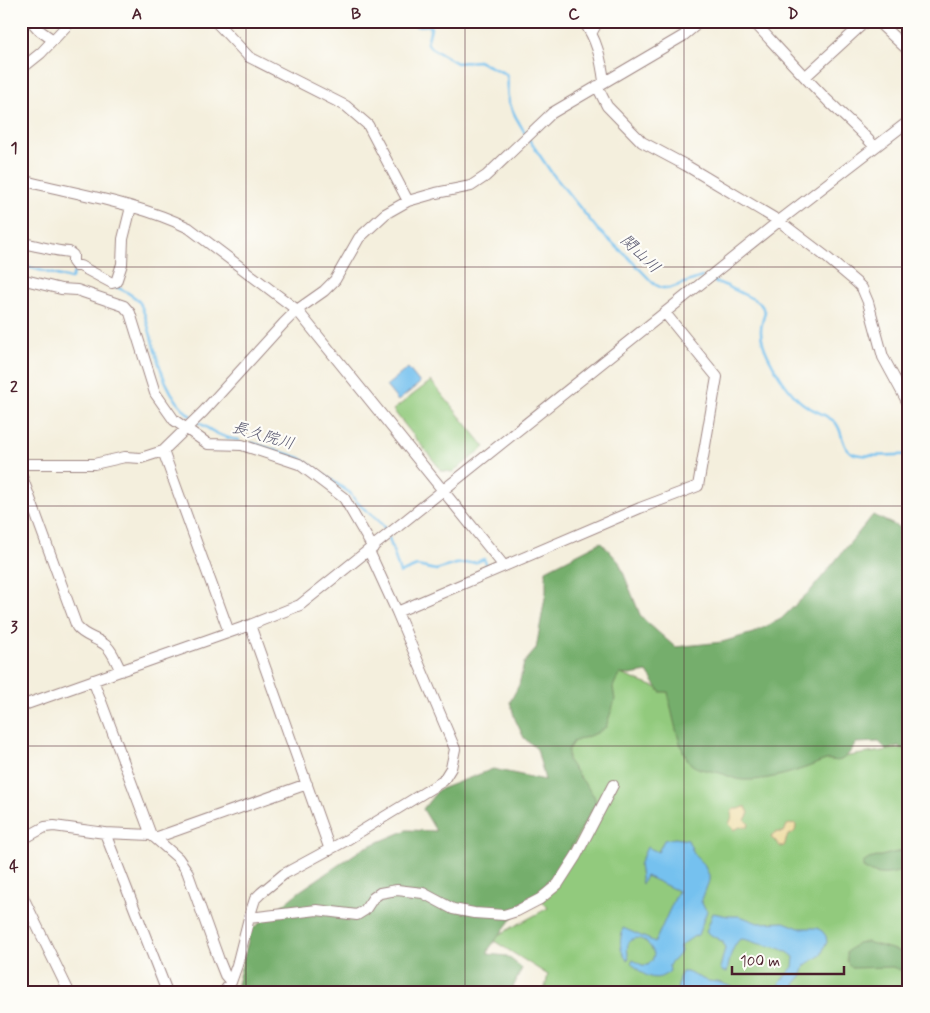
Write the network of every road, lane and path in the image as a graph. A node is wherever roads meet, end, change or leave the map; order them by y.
1 (31, 21) edge
2 (71, 21) edge
3 (215, 21) edge
4 (583, 21) edge
5 (598, 21) edge
6 (701, 21) edge
7 (753, 21) edge
8 (866, 21) edge
9 (877, 21) edge
10 (592, 32) junction
11 (54, 40) junction
12 (909, 51) edge
13 (21, 68) edge
14 (805, 77) junction
15 (600, 84) junction
16 (909, 121) edge
17 (875, 147) junction
18 (21, 180) edge
19 (408, 201) junction
20 (131, 207) junction
21 (779, 221) junction
22 (21, 243) edge
23 (21, 279) edge
24 (297, 310) junction
25 (665, 313) junction
26 (909, 405) edge
27 (185, 430) junction
28 (164, 452) junction
29 (21, 464) edge
30 (21, 474) edge
31 (444, 491) junction
32 (371, 549) junction
33 (504, 566) junction
34 (397, 612) junction
35 (250, 625) junction
36 (229, 632) junction
37 (120, 671) junction
38 (93, 680) junction
39 (21, 706) edge
40 (307, 784) junction
41 (613, 784) dead end
42 (105, 833) junction
43 (22, 837) edge
44 (153, 837) junction
45 (330, 850) junction
46 (21, 893) edge
47 (249, 918) junction
48 (230, 982) junction
49 (69, 992) edge
50 (167, 992) edge
51 (224, 992) edge

1 - 11 street
2 - 11 street
3 - 19 street
4 - 10 street
5 - 10 street
6 - 15 street
7 - 14 street
8 - 14 street
9 - 12 street
10 - 15 street
11 - 13 street
14 - 17 street
15 - 19 street
15 - 21 street
16 - 17 street
17 - 21 street
18 - 20 street
19 - 24 street
20 - 22 street
20 - 24 street
21 - 25 street
21 - 26 street
23 - 27 street
24 - 27 street
24 - 31 street
25 - 31 street
25 - 33 street
27 - 28 street
27 - 32 street
28 - 29 street
28 - 36 street
30 - 37 street
31 - 32 street
31 - 33 street
32 - 34 street
32 - 35 street
33 - 34 street
34 - 45 street
35 - 36 street
35 - 40 street
36 - 37 street
37 - 38 street
38 - 39 street
38 - 44 street
40 - 44 street
40 - 45 street
41 - 47 street
42 - 43 street
42 - 44 street
42 - 50 street
44 - 48 street
45 - 47 street
46 - 49 street
47 - 48 street
48 - 51 street

